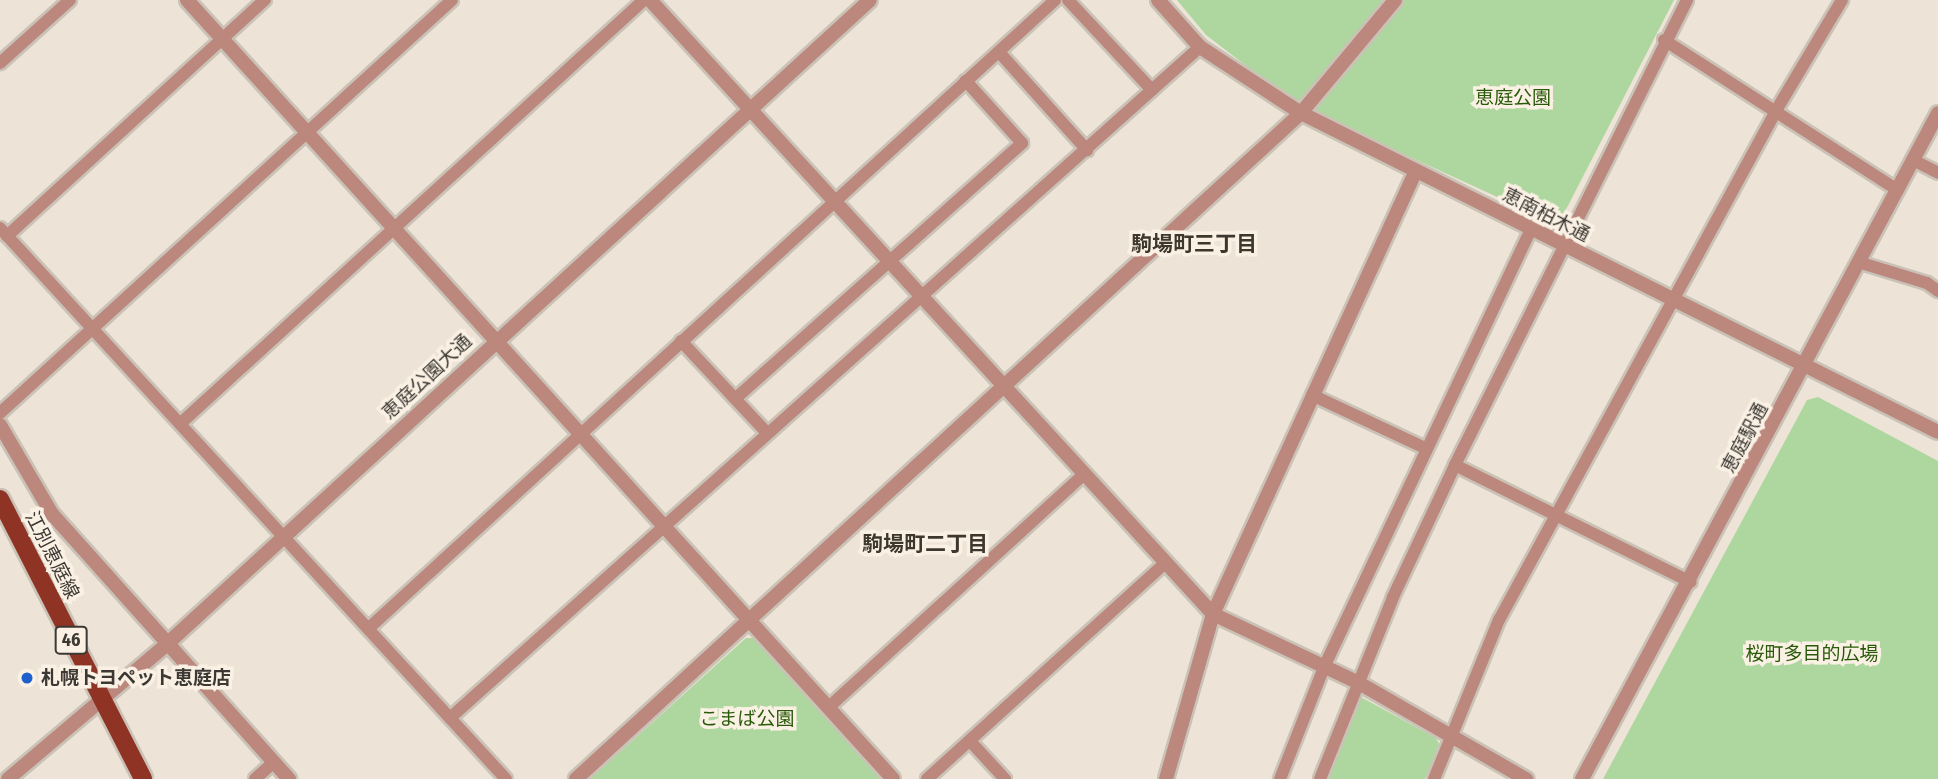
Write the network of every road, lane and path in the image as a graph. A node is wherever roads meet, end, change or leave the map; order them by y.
1 (70, 0) edge
2 (187, 0) edge
3 (265, 0) edge
4 (452, 0) edge
5 (644, 0) edge
6 (650, 0) edge
7 (870, 0) edge
8 (1055, 0) edge
9 (1068, 0) edge
10 (1158, 0) edge
11 (1395, 0) edge
12 (1687, 0) edge
13 (1842, 0) edge
14 (223, 39) junction
15 (1664, 40) junction
16 (1200, 47) junction
17 (999, 52) junction
18 (0, 63) edge
19 (966, 81) junction
20 (1152, 90) junction
21 (751, 109) junction
22 (1777, 109) junction
23 (1301, 113) junction
24 (1938, 113) edge
25 (307, 134) junction
26 (1087, 150) junction
27 (1913, 160) junction
28 (1416, 171) junction
29 (1938, 173) edge
30 (1898, 190) junction
31 (836, 199) junction
32 (396, 228) junction
33 (1531, 229) junction
34 (4, 232) edge
35 (1561, 245) junction
36 (891, 261) junction
37 (1858, 262) junction
38 (1938, 291) edge
39 (924, 296) junction
40 (1673, 302) junction
41 (93, 330) junction
42 (496, 340) junction
43 (681, 341) junction
44 (1804, 368) junction
45 (1007, 386) junction
46 (1312, 395) junction
47 (736, 398) junction
48 (0, 413) edge
49 (181, 423) junction
50 (0, 425) edge
51 (580, 432) junction
52 (1938, 432) edge
53 (767, 433) junction
54 (1425, 448) junction
55 (1455, 465) junction
56 (1084, 474) junction
57 (0, 499) edge
58 (1558, 514) junction
59 (663, 525) junction
60 (283, 536) junction
61 (1165, 564) junction
62 (1691, 582) junction
63 (1213, 614) junction
64 (751, 622) junction
65 (369, 628) junction
66 (167, 644) junction
67 (1325, 665) junction
68 (1359, 683) junction
69 (101, 699) junction
70 (829, 707) junction
71 (450, 718) junction
72 (1449, 738) junction
73 (970, 741) junction
74 (273, 763) junction
75 (8, 779) edge
76 (143, 779) edge
77 (255, 779) edge
78 (289, 779) edge
79 (506, 779) edge
80 (576, 779) edge
81 (893, 779) edge
82 (927, 779) edge
83 (1005, 779) edge
84 (1166, 779) edge
85 (1280, 779) edge
86 (1320, 779) edge
87 (1434, 779) edge
88 (1526, 779) edge
89 (1583, 779) edge

1 - 18 street
2 - 14 street
3 - 14 street
4 - 25 street
5 - 32 street
6 - 21 street
7 - 21 street, 恵庭公園大通
8 - 17 street
9 - 20 street
10 - 16 street, 恵南柏木通
11 - 23 street
12 - 15 street
13 - 22 street
14 - 25 street
14 - 34 street
15 - 22 street
15 - 35 street
16 - 20 street
16 - 23 street, 恵南柏木通
17 - 19 street
17 - 26 street
19 - 31 street
19 - 36 street
20 - 26 street
21 - 31 street
21 - 42 street, 恵庭公園大通
22 - 30 street
22 - 40 street
23 - 28 street, 恵南柏木通
23 - 45 street
24 - 27 street, 恵庭駅通
25 - 32 street
25 - 41 street
26 - 39 street
27 - 29 street
27 - 30 street, 恵庭駅通
28 - 33 street, 恵南柏木通
28 - 46 street
30 - 37 street, 恵庭駅通
31 - 36 street
31 - 43 street
32 - 42 street
32 - 49 street
33 - 35 street, 恵南柏木通
33 - 54 street
34 - 41 street
35 - 40 street, 恵南柏木通
35 - 55 street
36 - 39 street
36 - 47 street
37 - 38 street
37 - 44 street, 恵庭駅通
39 - 45 street
39 - 53 street
40 - 44 street, 恵南柏木通
40 - 58 street
41 - 48 street
41 - 49 street
42 - 51 street
42 - 60 street, 恵庭公園大通
43 - 47 street
43 - 51 street
44 - 52 street, 恵南柏木通
44 - 62 street, 恵庭駅通
45 - 56 street
45 - 64 street
46 - 54 street
46 - 63 street
47 - 53 street
49 - 60 street
50 - 66 street
51 - 59 street
51 - 65 street
53 - 59 street
54 - 67 street
55 - 58 street
55 - 68 street
56 - 61 street
56 - 70 street
57 - 69 main road, 江別恵庭線 / 46
58 - 62 street
58 - 72 street
59 - 64 street
59 - 71 street
60 - 65 street
60 - 66 street, 恵庭公園大通
61 - 63 street
61 - 73 street
62 - 89 street, 恵庭駅通
63 - 67 street
63 - 84 street
64 - 70 street
64 - 80 street
65 - 71 street
66 - 69 street, 恵庭公園大通
66 - 74 street
67 - 68 street
67 - 85 street
68 - 72 street
68 - 86 street
69 - 75 street, 恵庭公園大通
69 - 76 main road, 江別恵庭線 / 46
70 - 81 street
71 - 79 street
72 - 87 street
72 - 88 street
73 - 82 street
73 - 83 street
74 - 77 street
74 - 78 street

